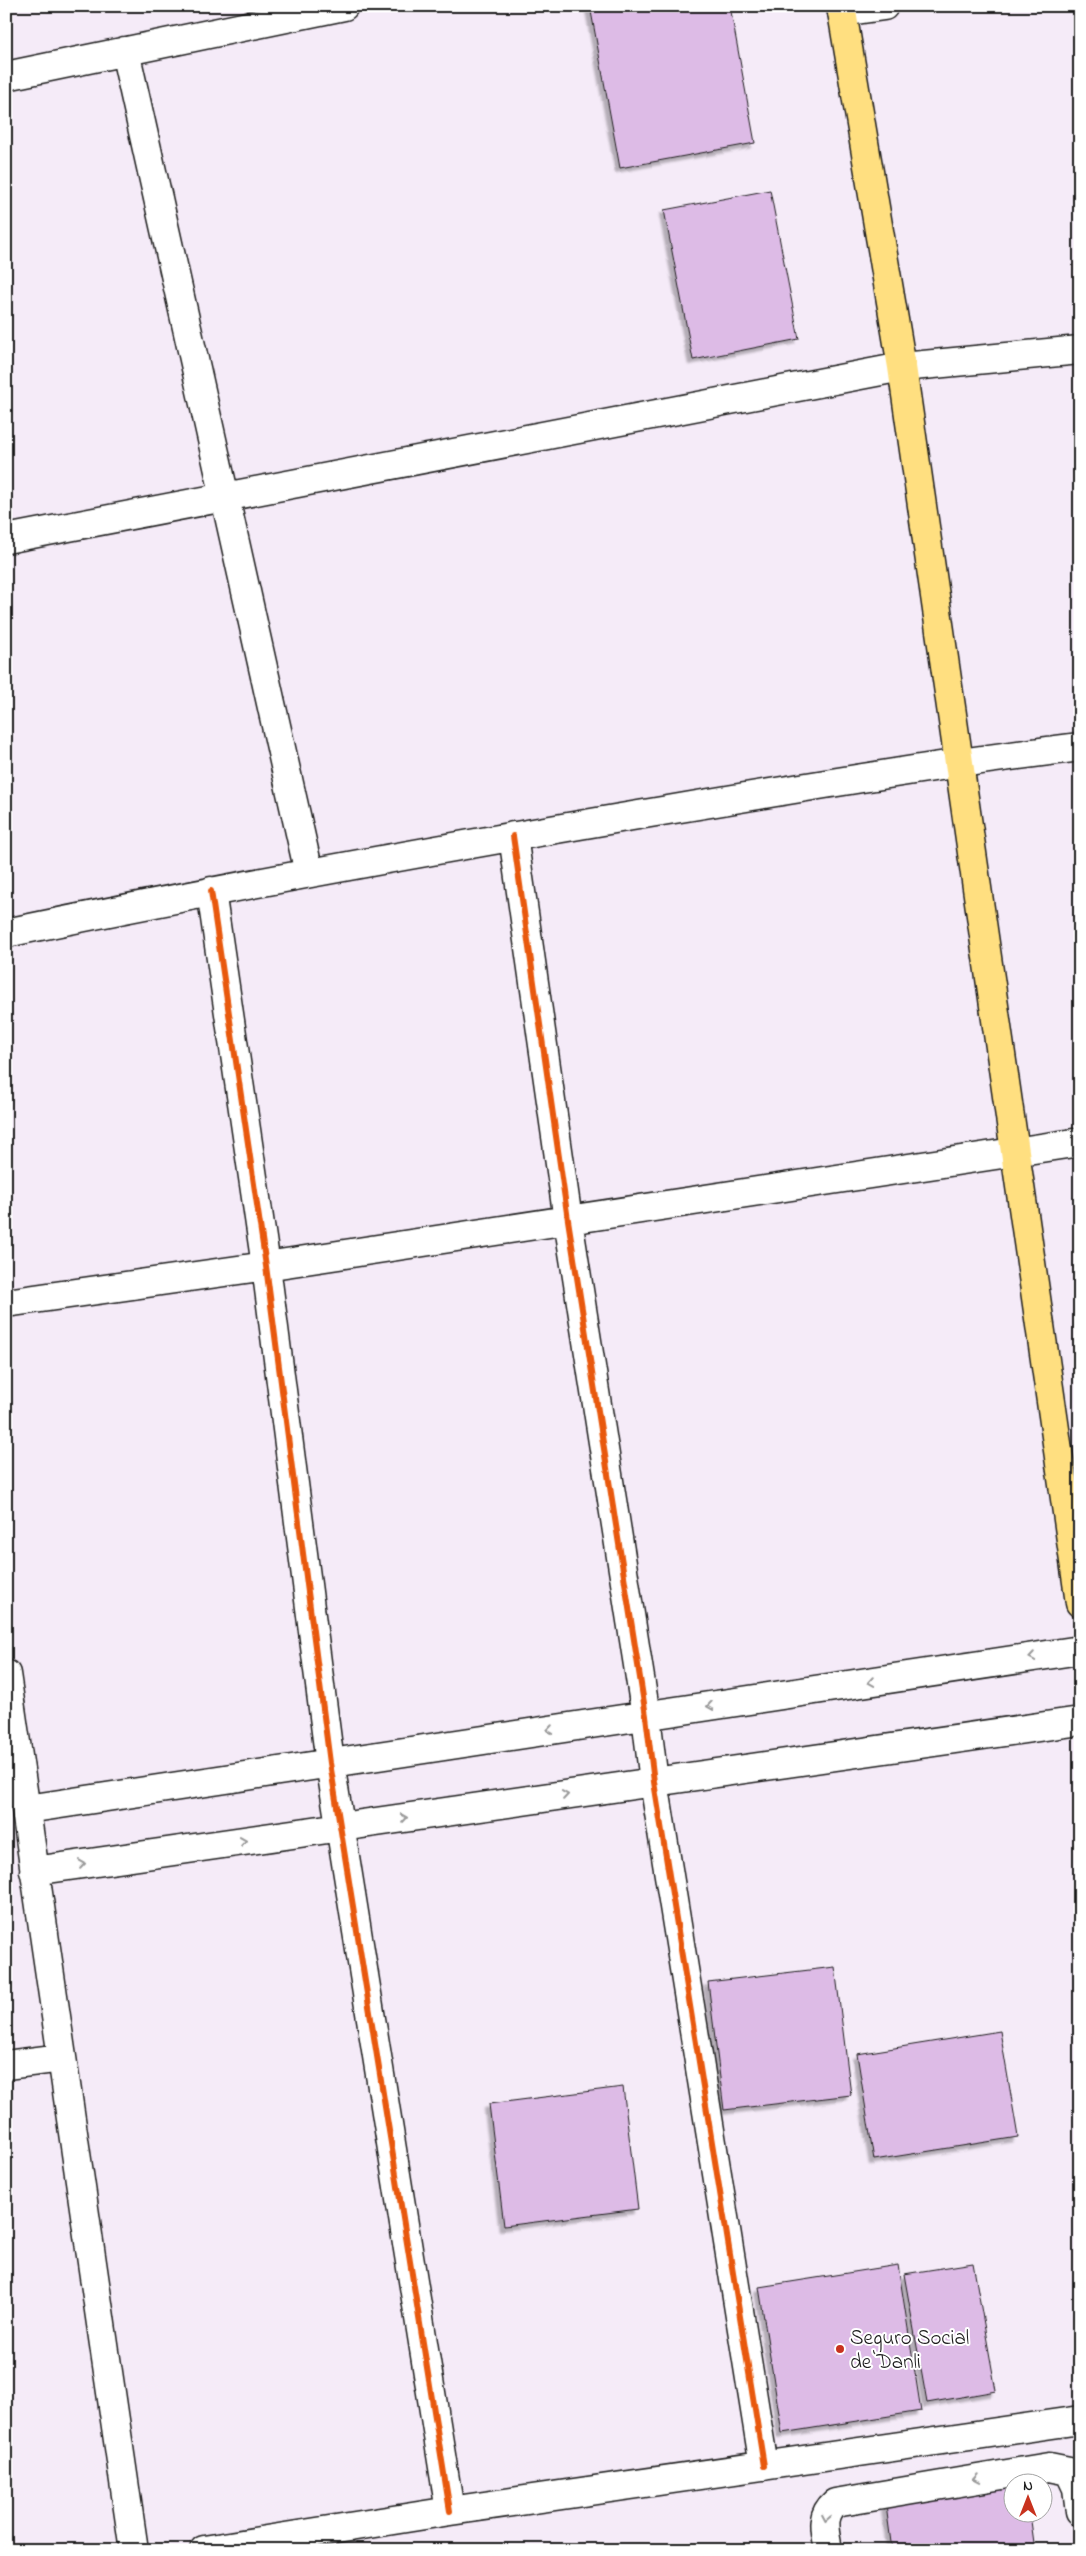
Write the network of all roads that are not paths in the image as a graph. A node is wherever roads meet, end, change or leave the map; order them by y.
1 (344, 6) edge
2 (884, 6) edge
3 (841, 9) edge
4 (125, 51) junction
5 (6, 76) edge
6 (1080, 350) edge
7 (902, 367) junction
8 (225, 497) junction
9 (6, 539) edge
10 (1080, 747) edge
11 (959, 762) junction
12 (513, 836) junction
13 (309, 873) junction
14 (211, 891) junction
15 (6, 933) edge
16 (1080, 1142) edge
17 (1015, 1152) junction
18 (568, 1220) junction
19 (266, 1266) junction
20 (6, 1303) edge
21 (1080, 1603) edge
22 (1080, 1650) edge
23 (6, 1674) edge
24 (646, 1716) junction
25 (1080, 1721) edge
26 (330, 1763) junction
27 (654, 1782) junction
28 (27, 1809) junction
29 (340, 1827) junction
30 (34, 1871) junction
31 (62, 2058) junction
32 (6, 2065) edge
33 (1080, 2420) edge
34 (764, 2466) junction
35 (450, 2511) junction
36 (1080, 2512) edge
37 (134, 2550) edge
38 (204, 2550) edge
39 (828, 2550) edge

1 - 4 street
2 - 3 street
3 - 7 highway
4 - 5 street
4 - 8 street
6 - 7 street
7 - 8 street
7 - 11 highway
8 - 9 street
8 - 13 street
10 - 11 street
11 - 12 street
11 - 17 highway
12 - 13 street
12 - 18 street
13 - 14 street
14 - 15 street
14 - 19 street
16 - 17 street
17 - 18 street
17 - 21 highway
18 - 19 street
18 - 24 street
19 - 20 street
19 - 26 street
22 -> 24 street
23 - 28 street
24 -> 26 street
24 - 27 street
25 - 27 street
26 - 28 street
26 - 29 street
29 -> 27 street
27 - 34 street
28 - 30 street
30 -> 29 street
29 - 35 street
30 - 31 street
31 - 32 street
31 - 37 street
33 - 34 street
34 - 35 street
35 - 38 street
36 -> 39 street

